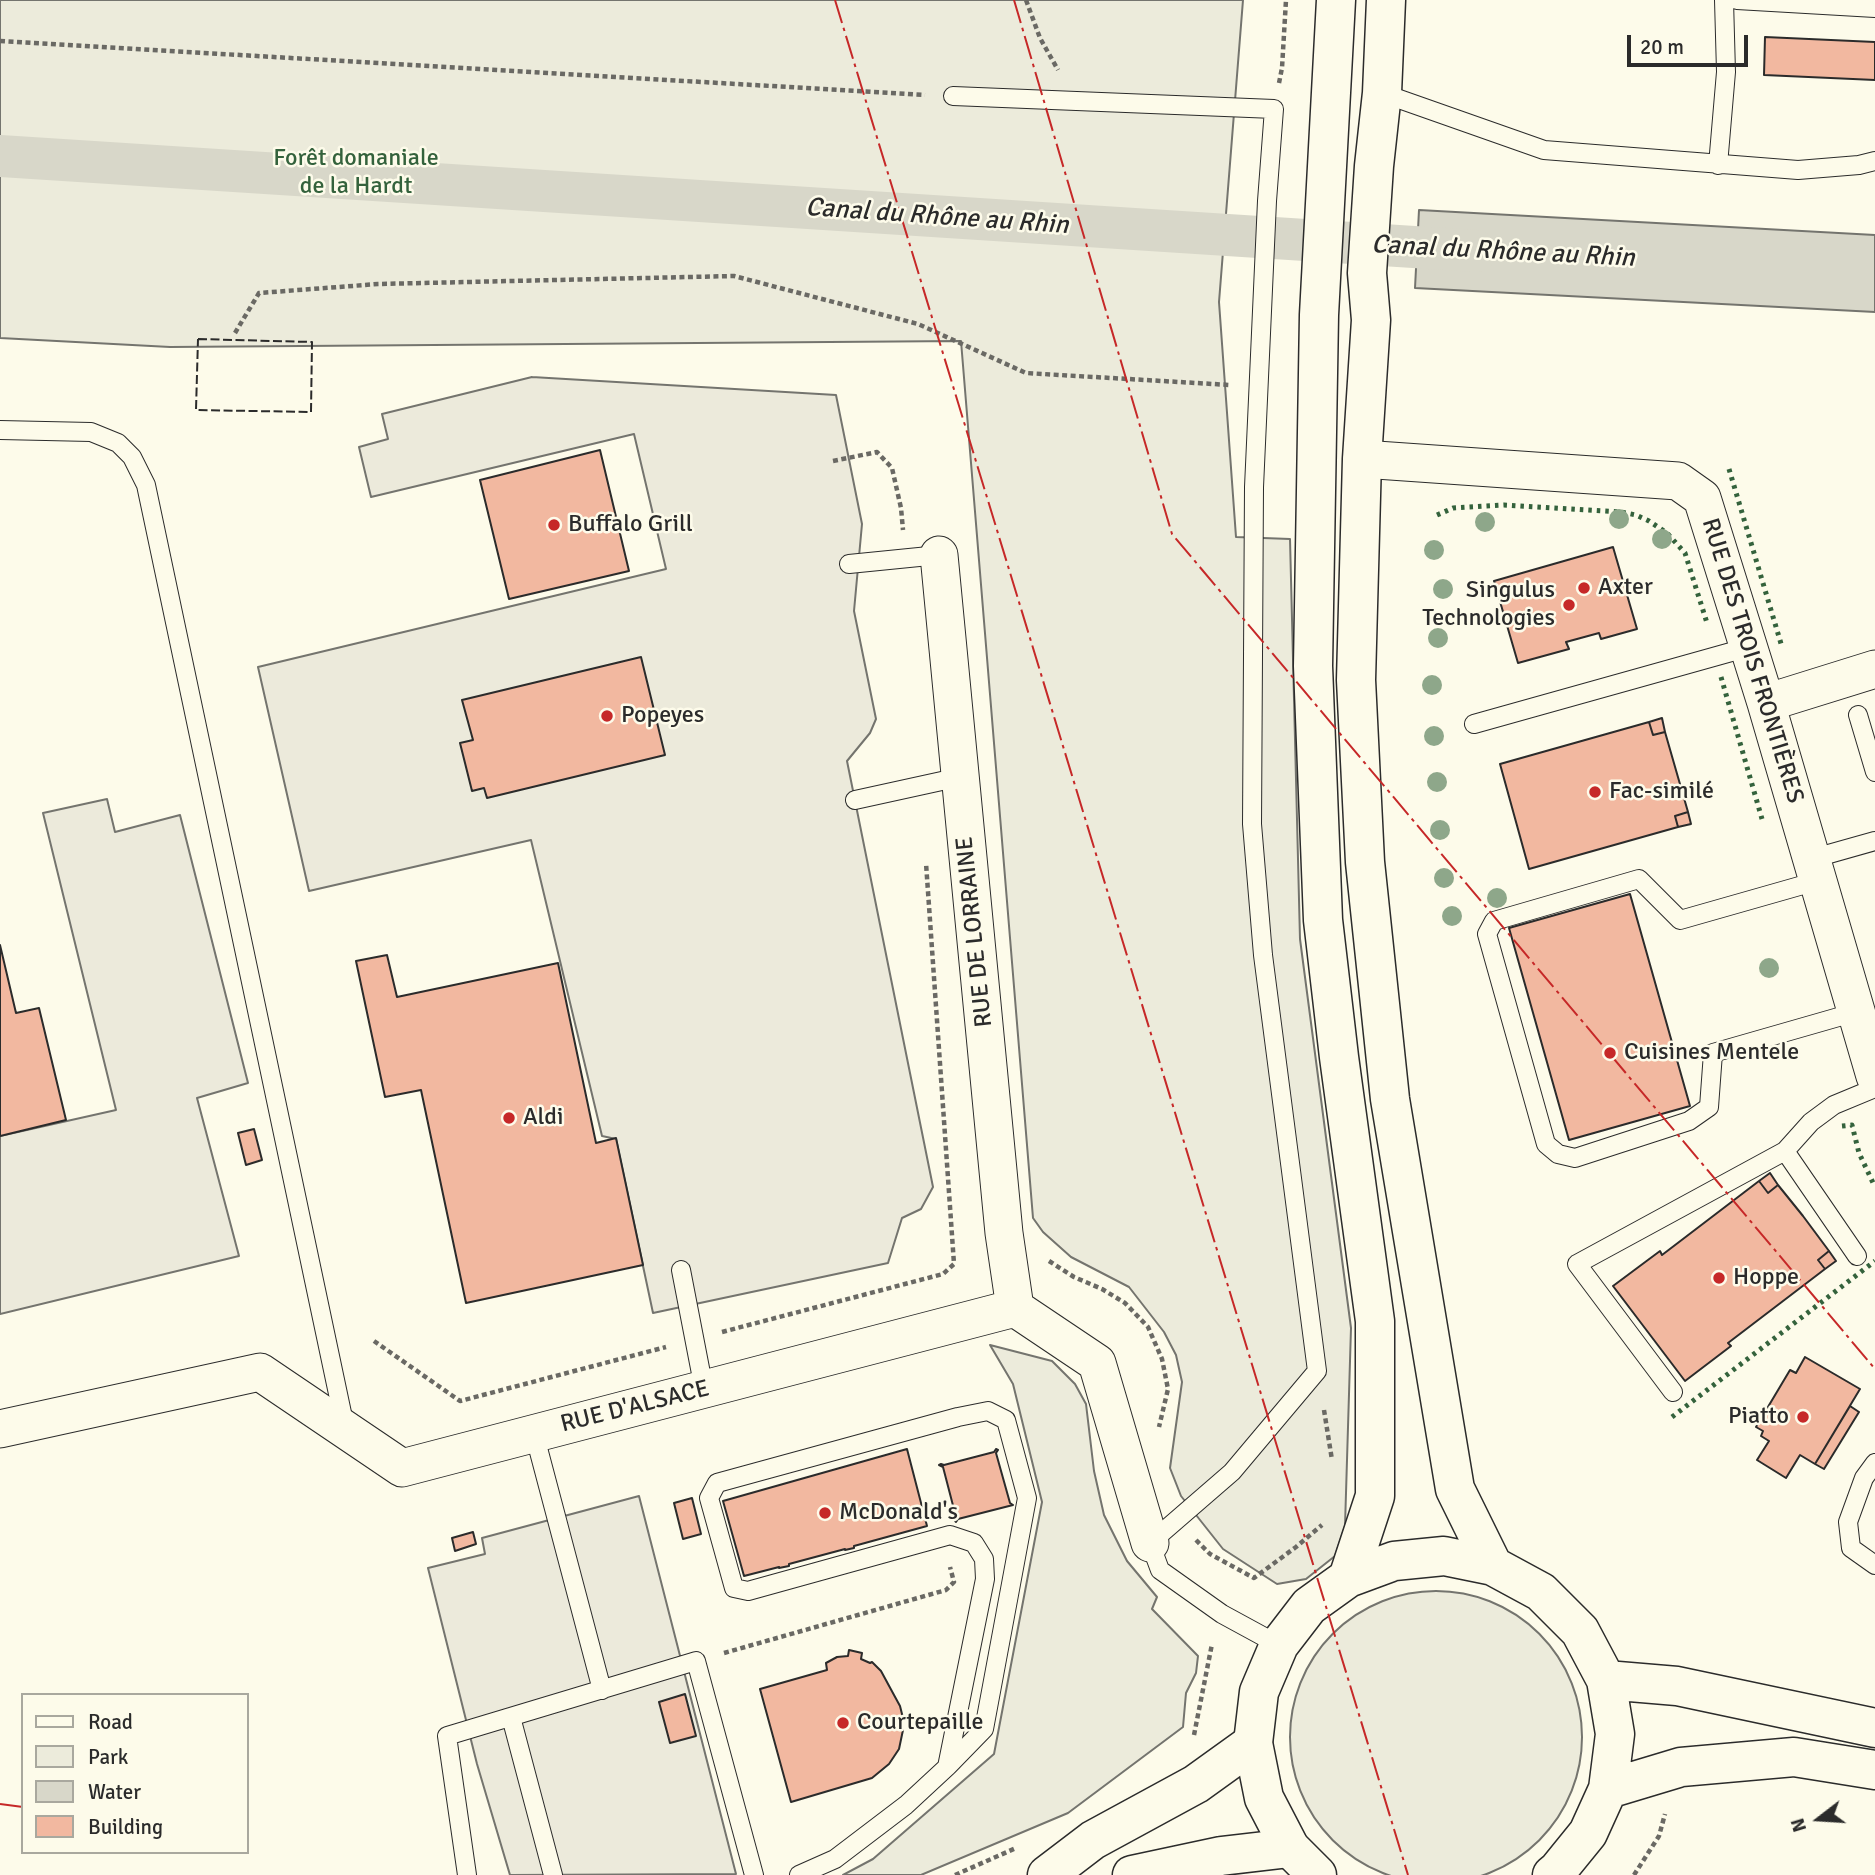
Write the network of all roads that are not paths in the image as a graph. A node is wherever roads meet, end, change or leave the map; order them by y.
1 (1336, 0) edge
2 (1386, 0) edge
3 (1724, 0) edge
4 (1737, 0) edge
5 (1875, 8) edge
6 (1382, 93) junction
7 (953, 96) road end
8 (1875, 162) edge
9 (1718, 165) junction
10 (0, 430) edge
11 (1362, 459) junction
12 (922, 557) joint
13 (849, 564) dead end
14 (1749, 647) junction
15 (1875, 669) edge
16 (1766, 703) junction
17 (1858, 715) dead end
18 (1474, 724) dead end
19 (1875, 772) edge
20 (960, 776) junction
21 (855, 800) dead end
22 (1875, 841) edge
23 (1814, 870) junction
24 (1856, 1012) junction
25 (1875, 1076) edge
26 (1875, 1088) edge
27 (1785, 1151) junction
28 (1857, 1256) dead end
29 (681, 1270) dead end
30 (1015, 1308) junction
31 (704, 1389) junction
32 (1673, 1392) dead end
33 (0, 1429) edge
34 (345, 1429) junction
35 (534, 1433) junction
36 (1875, 1462) edge
37 (1150, 1543) junction
38 (1875, 1565) edge
39 (1493, 1566) junction
40 (1348, 1578) junction
41 (1279, 1644) junction
42 (1606, 1680) junction
43 (602, 1690) junction
44 (511, 1717) junction
45 (1875, 1728) edge
46 (1253, 1743) junction
47 (947, 1767) junction
48 (1875, 1770) edge
49 (1608, 1789) junction
50 (1290, 1848) junction
51 (467, 1875) edge
52 (553, 1875) edge
53 (754, 1875) edge
54 (799, 1875) edge
55 (1047, 1875) edge
56 (1132, 1875) edge
57 (1317, 1875) edge
58 (1552, 1875) edge

1 - 40 main road
2 - 6 main road
3 - 9 lane
4 - 5 lane
6 - 9 lane
6 - 11 main road
7 - 37 lane
8 - 9 lane
10 - 34 lane
11 - 14 street, RUE DES TROIS FRONTIÈRES
11 - 39 main road
12 - 13 lane
12 - 20 street, RUE DE LORRAINE
14 - 16 street, RUE DES TROIS FRONTIÈRES
14 - 18 lane
15 - 16 street
16 - 23 street, RUE DES TROIS FRONTIÈRES
17 - 19 lane
20 - 21 lane
20 - 30 street, RUE DE LORRAINE
22 - 23 lane
23 - 24 street, RUE DES TROIS FRONTIÈRES
23 - 24 lane
24 - 25 street, RUE DES TROIS FRONTIÈRES
26 - 27 lane
27 - 28 lane
27 - 32 lane
29 - 31 lane
30 - 31 street, RUE D'ALSACE
30 - 37 street
31 - 35 street, RUE D'ALSACE
33 - 34 street, RUE D'ALSACE
34 - 35 street, RUE D'ALSACE
35 - 43 lane
36 - 38 lane
37 - 41 lane
39 - 40 main road
39 - 42 main road
40 - 41 main road
41 - 46 main road
42 - 45 main road
42 - 49 main road
43 - 44 lane
43 - 53 lane
44 - 51 lane
44 - 52 lane
46 - 50 main road
46 - 55 main road
47 - 47 lane
47 - 54 lane
48 - 49 main road
49 - 58 main road
50 - 56 main road
50 - 57 main road

